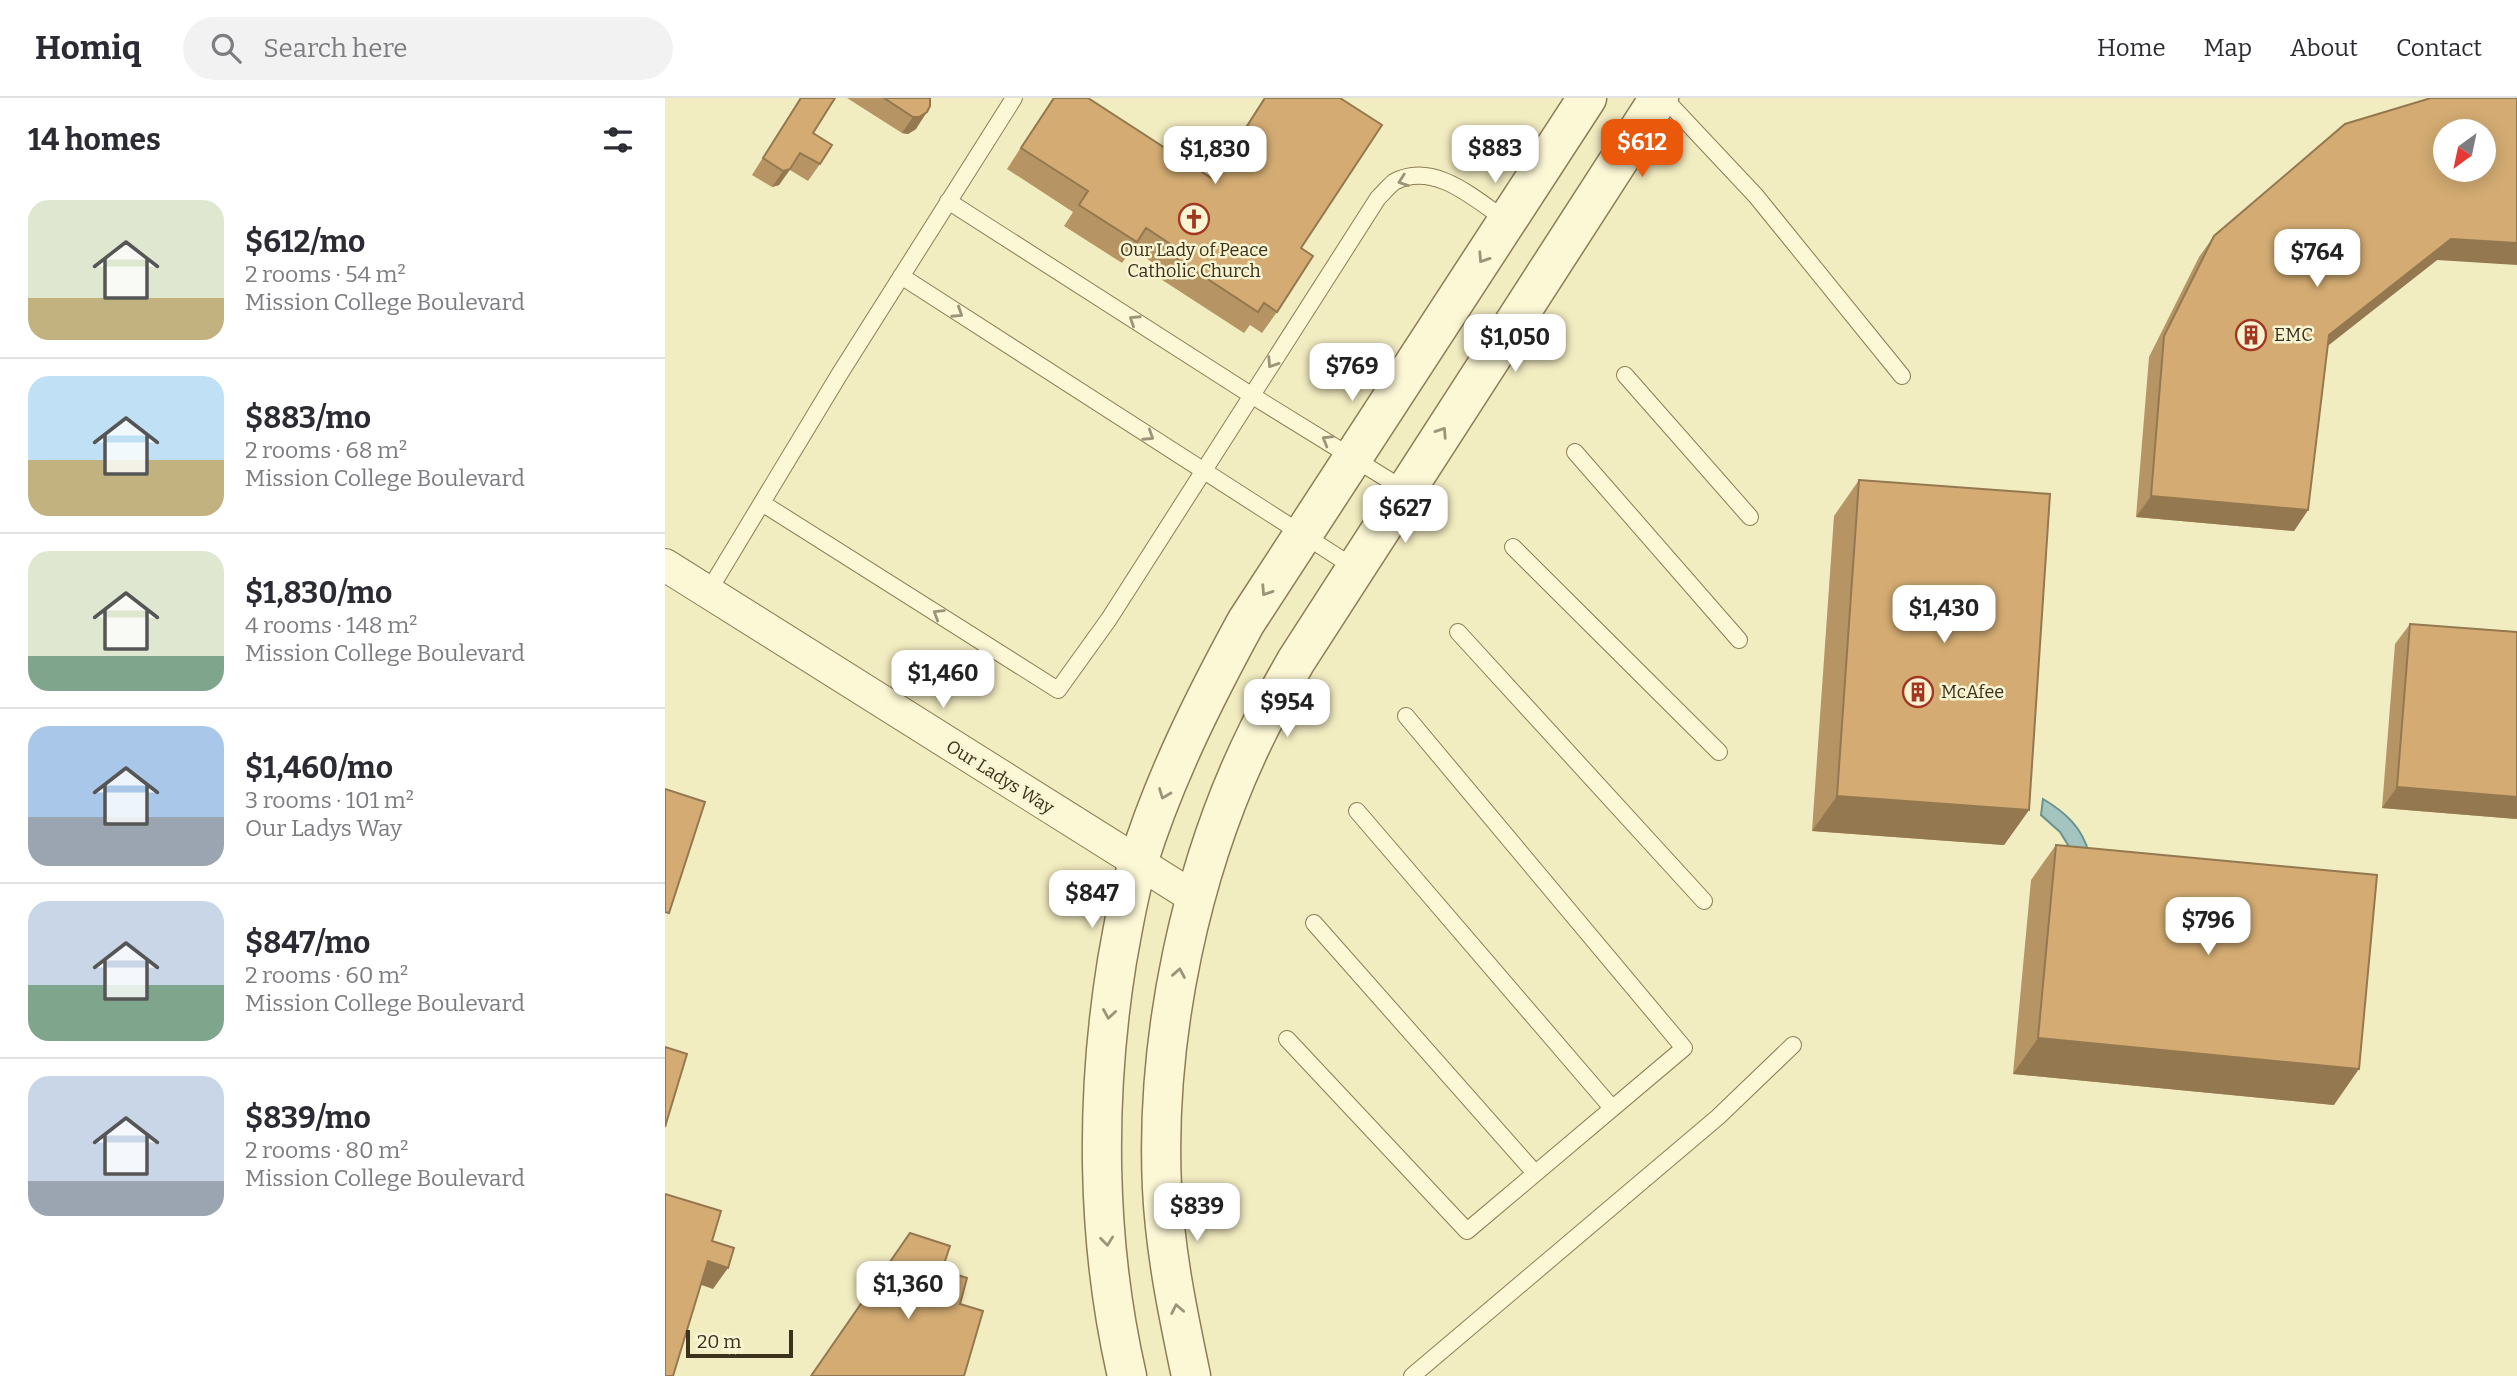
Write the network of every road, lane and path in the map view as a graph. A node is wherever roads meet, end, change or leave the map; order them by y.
1 (1014, 98) edge
2 (1587, 98) edge
3 (1661, 98) edge
4 (948, 201) junction
5 (1507, 221) junction
6 (901, 276) junction
7 (1625, 375) dead end
8 (1902, 376) dead end
9 (1251, 396) junction
10 (1575, 452) dead end
11 (1353, 456) junction
12 (1203, 471) junction
13 (1405, 490) junction
14 (762, 503) junction
15 (1750, 517) dead end
16 (1303, 534) junction
17 (1513, 547) dead end
18 (665, 565) edge
19 (1355, 568) junction
20 (708, 592) junction
21 (1458, 632) dead end
22 (1739, 640) dead end
23 (1406, 716) dead end
24 (1719, 752) dead end
25 (1357, 811) dead end
26 (1138, 863) junction
27 (1195, 898) junction
28 (1704, 901) dead end
29 (1314, 923) dead end
30 (1287, 1039) dead end
31 (1793, 1045) dead end
32 (1612, 1108) junction
33 (1535, 1173) junction
34 (1127, 1376) edge
35 (1191, 1376) edge
36 (1412, 1376) edge

1 - 4 lane
2 - 5 street
3 - 8 lane
13 -> 3 street
4 - 6 lane
9 -> 4 lane
5 -> 9 lane
5 -> 11 street
6 -> 12 lane
6 - 14 lane
7 - 15 lane
11 -> 9 lane
9 - 12 lane
10 - 22 lane
11 - 13 lane
11 - 16 street
12 -> 14 lane
12 - 16 lane
13 - 19 street
14 - 20 lane
16 - 19 lane
16 -> 26 street
17 - 24 lane
18 - 20 street, Our Ladys Way
19 - 27 street
20 - 26 street, Our Ladys Way
21 - 28 lane
23 - 32 lane
25 - 32 lane
26 - 27 street, Our Ladys Way
26 -> 34 street
35 -> 27 street
29 - 33 lane
30 - 33 lane
31 - 36 lane
32 - 33 lane

